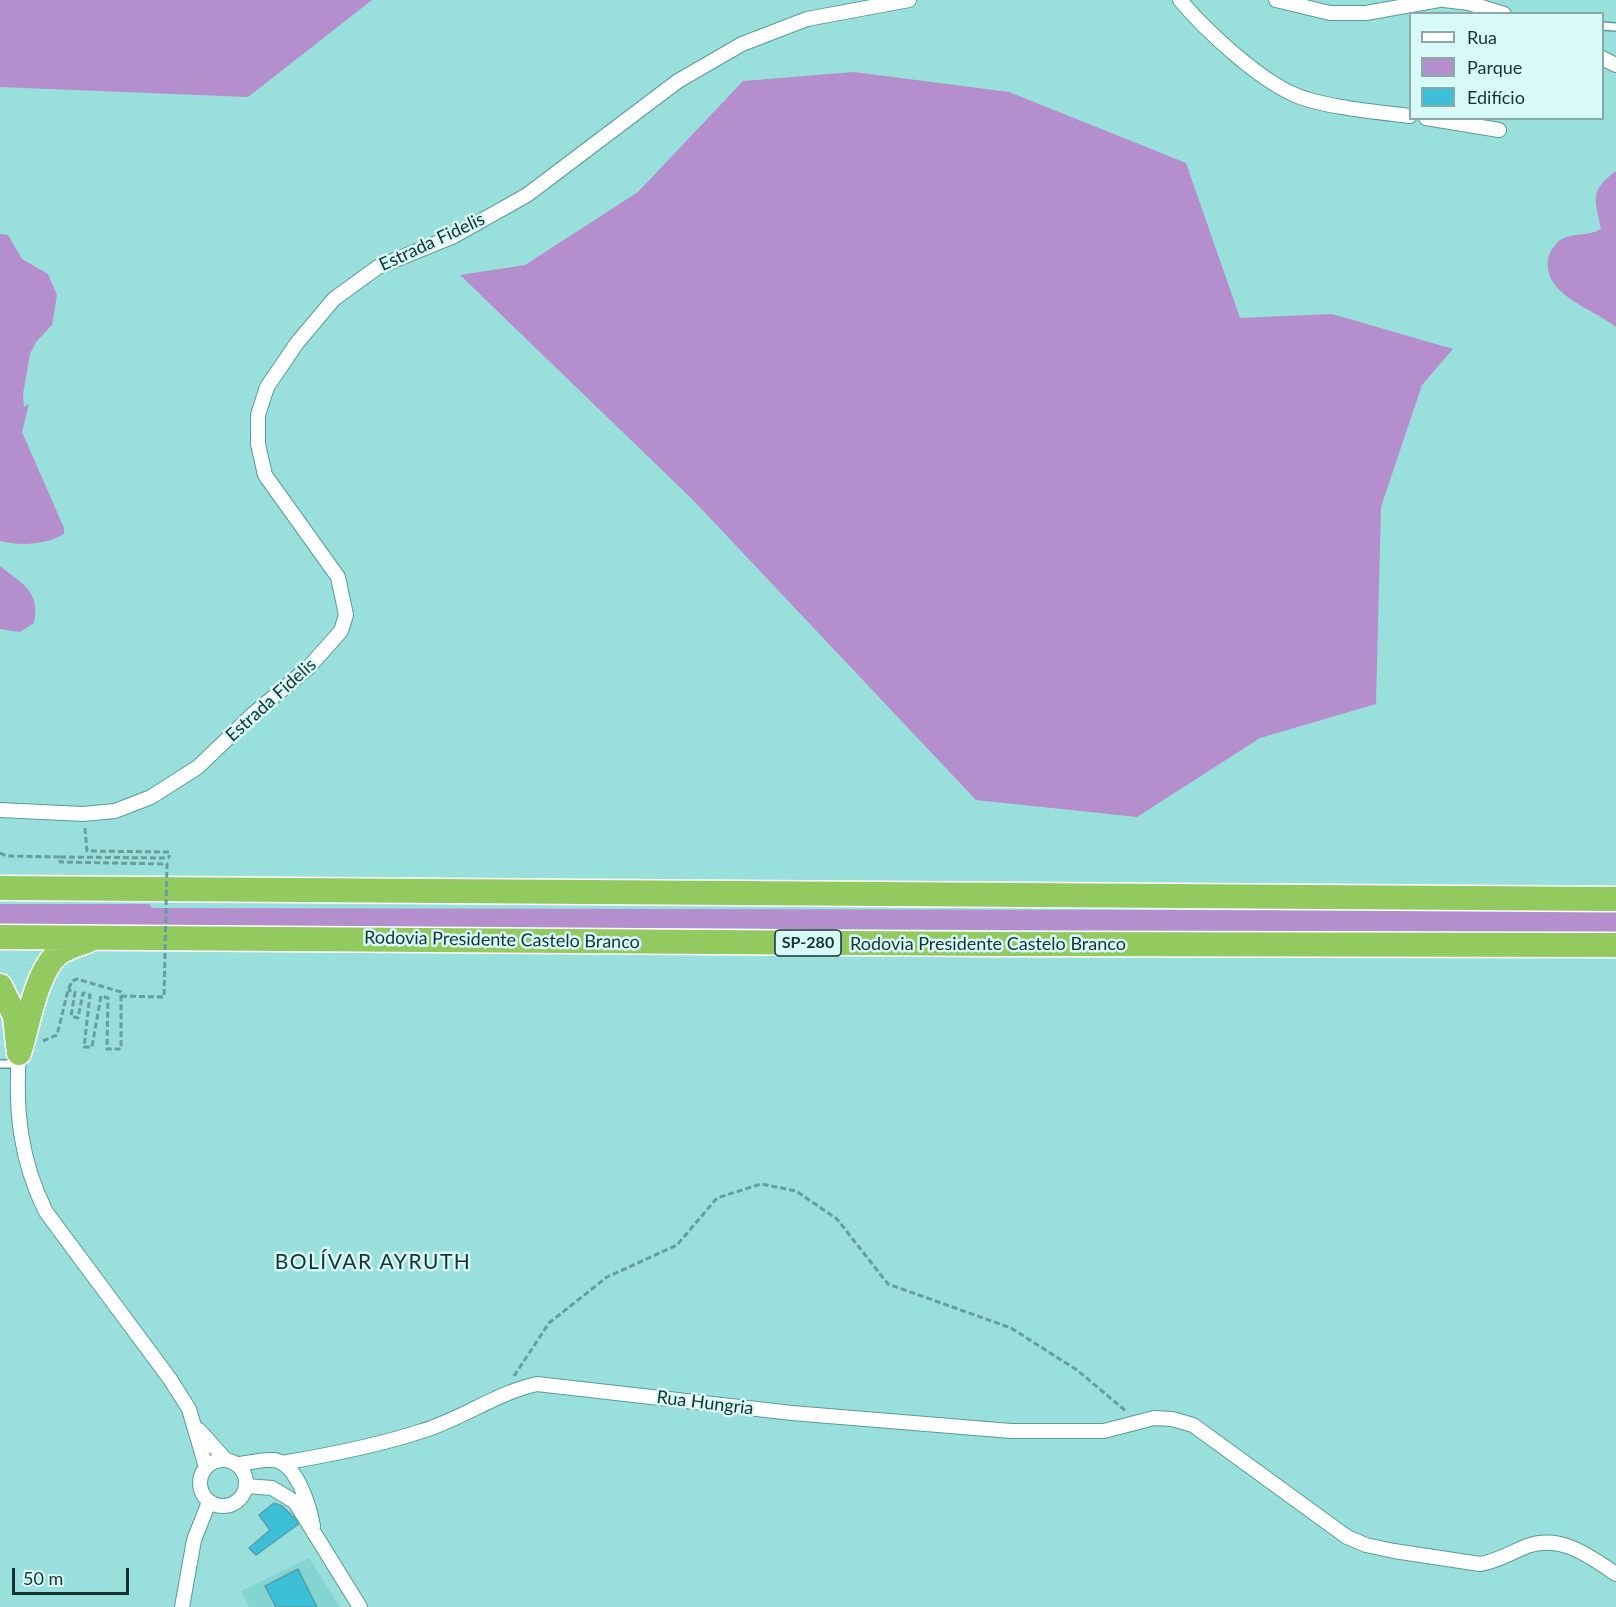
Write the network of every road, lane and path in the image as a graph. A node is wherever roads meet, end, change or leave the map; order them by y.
1 (909, 0) edge
2 (1180, 0) edge
3 (1275, 0) edge
4 (1439, 0) edge
5 (1444, 0) edge
6 (1497, 12) edge
7 (1409, 116) edge
8 (1438, 120) edge
9 (1499, 130) dead end
10 (0, 810) edge
11 (83, 814) junction
12 (0, 853) edge
13 (60, 857) junction
14 (0, 872) edge
15 (0, 888) edge
16 (36, 888) junction
17 (1616, 899) edge
18 (98, 936) junction
19 (0, 937) edge
20 (1616, 945) edge
21 (0, 986) edge
22 (68, 990) junction
23 (121, 996) junction
24 (13, 1060) edge
25 (502, 1395) junction
26 (1140, 1422) junction
27 (196, 1426) junction
28 (231, 1461) junction
29 (282, 1463) junction
30 (206, 1467) junction
31 (246, 1486) junction
32 (209, 1502) junction
33 (315, 1534) junction
34 (1616, 1574) edge
35 (182, 1607) edge
36 (360, 1607) edge

1 - 11 street, Estrada Fidelis
2 - 7 street
3 - 4 street
5 - 6 street
8 - 9 street
10 - 11 street, Estrada Fidelis
11 - 13 path, bridge
12 - 13 path
13 - 23 path, bridge
14 - 16 highway
15 - 16 highway
16 - 17 highway
18 - 19 highway, Rodovia Presidente Castelo Branco / SP-280
18 - 20 highway, Rodovia Presidente Castelo Branco / SP-280
18 - 24 highway
21 - 24 highway
22 - 23 path
22 - 23 path
22 - 24 path
24 - 27 street
25 - 26 street, Rua Hungria
25 - 26 path
25 - 29 street, Rua Hungria
26 - 34 street, Rua Hungria
27 - 28 street
27 - 30 street
28 - 29 street, Rua Hungria
28 - 30 street
28 - 31 street
29 - 33 street
30 - 32 street
31 - 32 street
31 - 33 street
32 - 35 street
33 - 36 street

